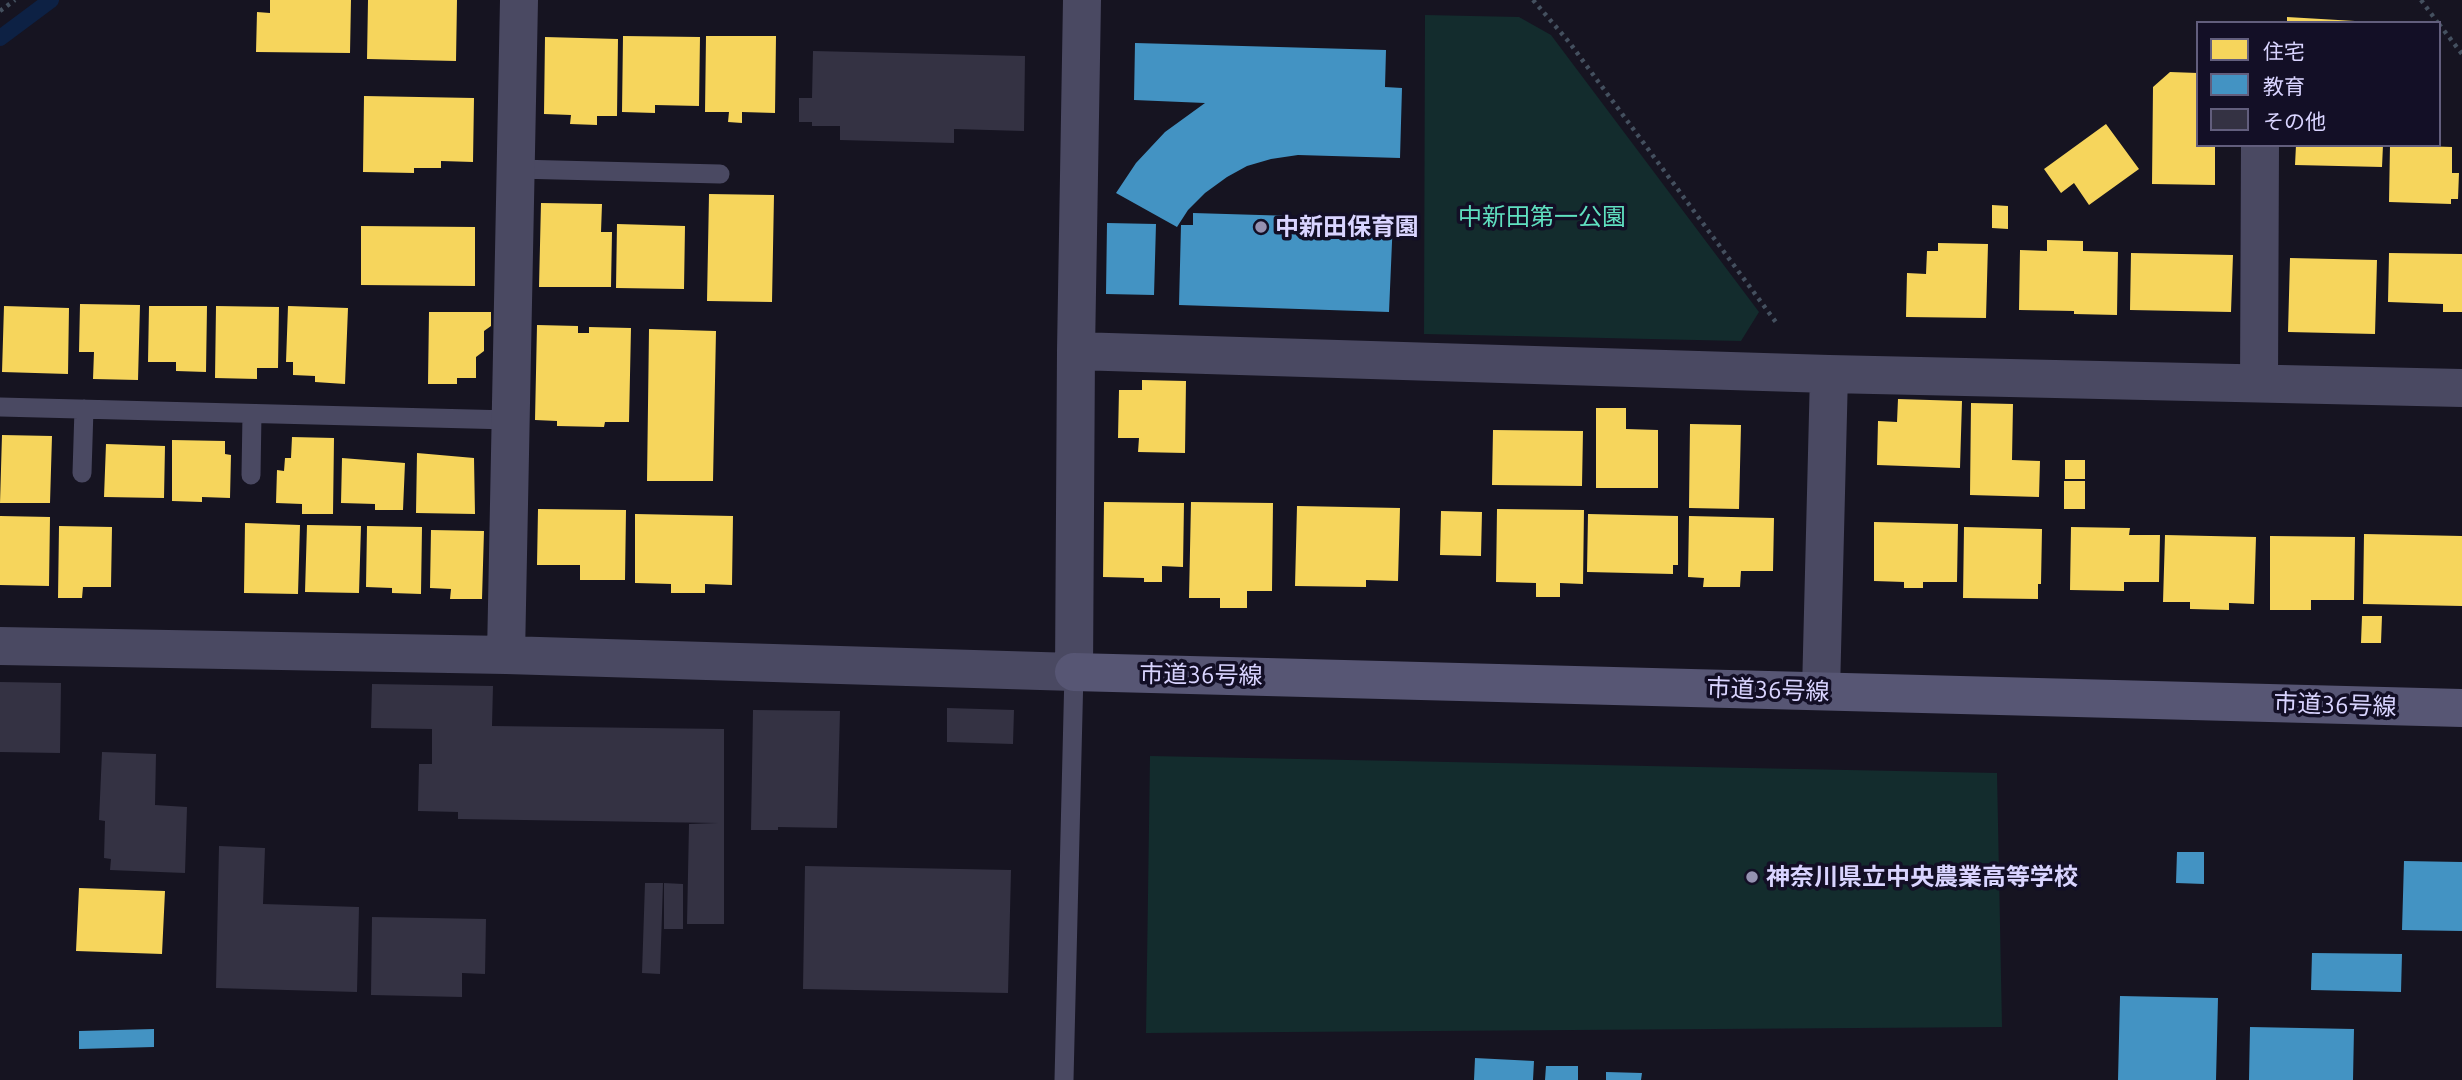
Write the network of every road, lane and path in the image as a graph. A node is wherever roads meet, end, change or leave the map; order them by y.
1 (15, 0) edge
2 (519, 0) edge
3 (1083, 0) edge
4 (1533, 0) edge
5 (2421, 0) edge
6 (0, 11) edge
7 (2437, 21) edge
8 (2441, 26) edge
9 (2462, 54) edge
10 (2260, 147) edge
11 (516, 169) junction
12 (720, 174) dead end
13 (1076, 351) junction
14 (1829, 373) junction
15 (2259, 383) junction
16 (2462, 388) edge
17 (0, 407) edge
18 (83, 409) junction
19 (252, 414) junction
20 (510, 420) junction
21 (82, 473) dead end
22 (251, 475) dead end
23 (0, 646) edge
24 (506, 655) junction
25 (1074, 671) junction
26 (1822, 691) junction
27 (2462, 708) edge
28 (1064, 1080) edge

1 - 6 path
2 - 11 street
3 - 13 street
4 - 14 path
5 - 7 path
8 - 9 path
10 - 15 street
11 - 12 lane
11 - 20 street
13 - 14 street
13 - 25 street
14 - 15 street
14 - 26 street
15 - 16 street
17 - 18 lane
18 - 19 lane
18 - 21 lane
19 - 20 lane
19 - 22 lane
20 - 24 street
23 - 24 street
24 - 25 street
25 - 26 street, 市道36号線
25 - 28 lane
26 - 27 street, 市道36号線

